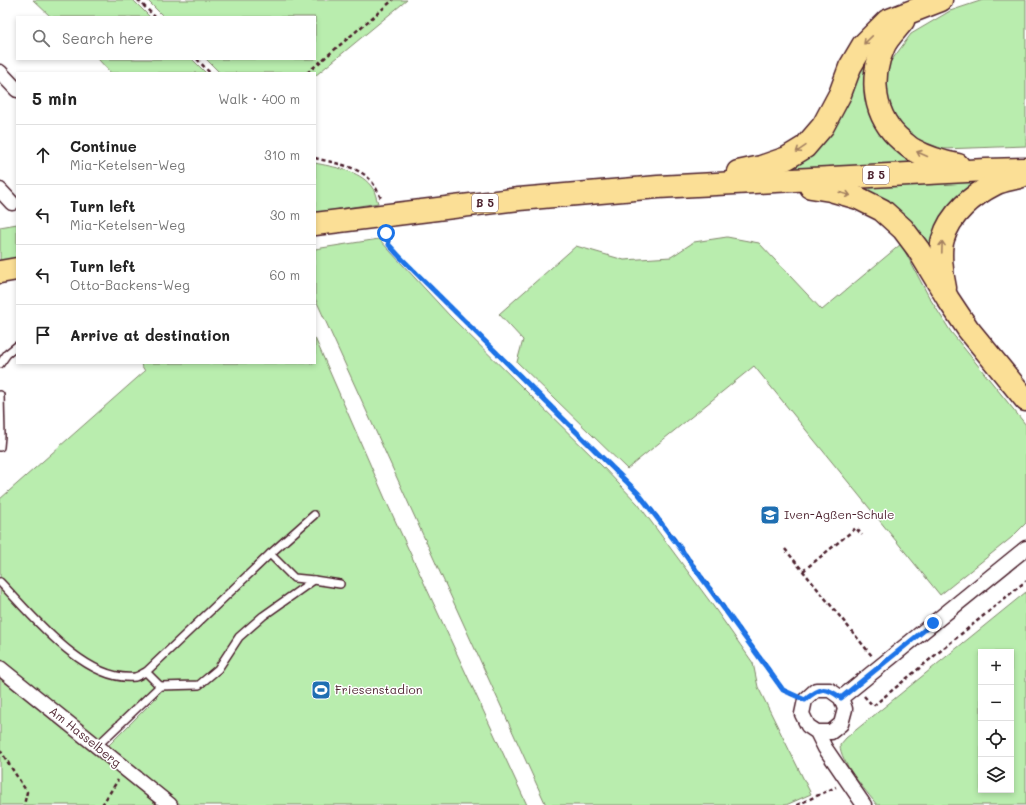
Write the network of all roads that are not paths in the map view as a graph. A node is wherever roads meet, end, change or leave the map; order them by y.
1 (942, 0) edge
2 (911, 11) junction
3 (0, 72) edge
4 (16, 89) edge
5 (1026, 169) edge
6 (986, 170) junction
7 (1026, 175) edge
8 (765, 180) junction
9 (658, 187) junction
10 (0, 190) edge
11 (12, 203) dead end
12 (316, 224) edge
13 (16, 269) edge
14 (0, 272) edge
15 (948, 299) junction
16 (16, 347) edge
17 (1, 359) edge
18 (0, 395) edge
19 (0, 398) edge
20 (1026, 400) edge
21 (0, 447) edge
22 (314, 515) dead end
23 (1026, 548) edge
24 (270, 554) junction
25 (314, 580) junction
26 (0, 582) edge
27 (340, 584) dead end
28 (0, 668) edge
29 (146, 672) junction
30 (160, 686) junction
31 (841, 698) junction
32 (818, 732) junction
33 (97, 746) junction
34 (170, 805) edge
35 (864, 805) edge

1 - 2 highway
6 -> 2 highway
2 -> 9 highway
3 - 4 street
5 - 6 highway, B 5
6 - 8 highway, B 5
15 -> 7 highway
8 - 9 highway, B 5
8 -> 15 highway
9 - 12 highway, B 5
10 - 11 street
13 - 14 highway
15 - 20 highway
16 - 17 lane
18 - 19 lane
19 - 21 lane
22 - 24 lane
23 - 31 street
24 - 25 lane
24 - 29 lane
25 - 27 lane
25 - 30 lane
26 - 29 lane
28 - 33 street, Am Hasselberg
29 - 30 lane
30 - 33 lane
31 - 32 street
31 - 32 street
32 - 35 street
33 - 34 street, Am Hasselberg

